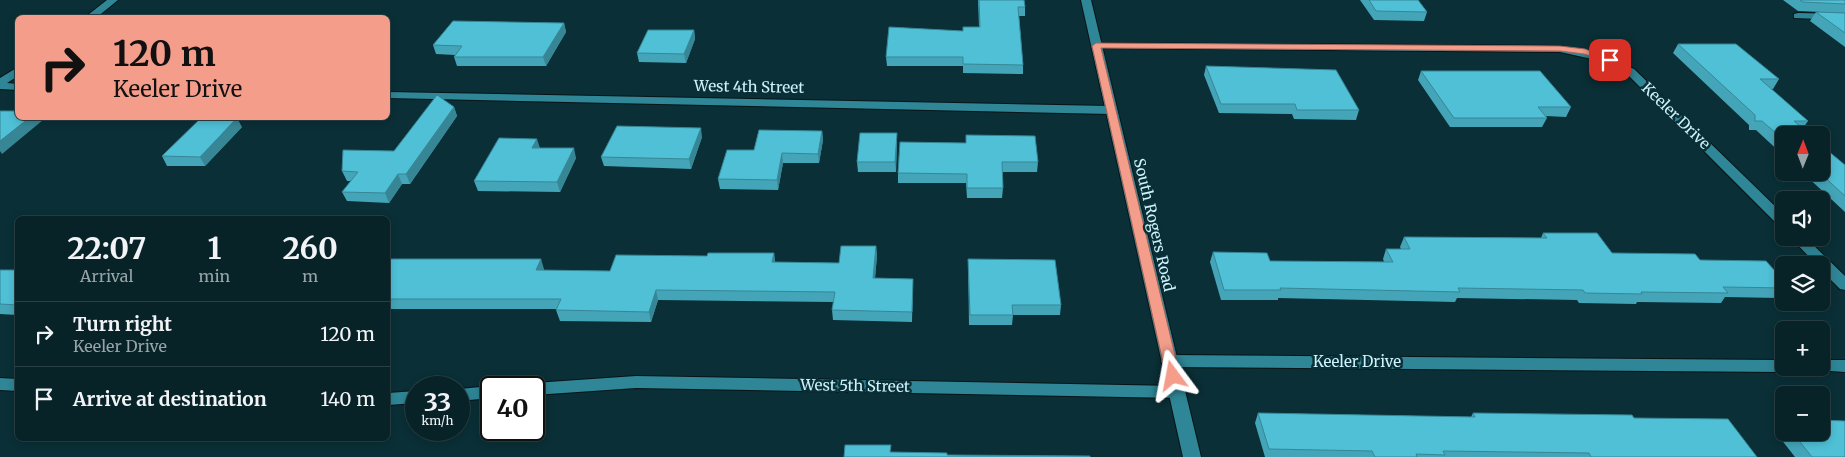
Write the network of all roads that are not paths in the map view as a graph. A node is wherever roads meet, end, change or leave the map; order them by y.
1 (113, 0) edge
2 (1086, 0) edge
3 (94, 15) edge
4 (1798, 16) dead end
5 (1845, 17) edge
6 (1096, 46) junction
7 (15, 72) edge
8 (0, 85) edge
9 (15, 87) edge
10 (390, 95) edge
11 (1110, 110) junction
12 (1775, 214) edge
13 (1806, 246) edge
14 (1845, 285) edge
15 (1169, 360) junction
16 (1775, 366) edge
17 (1830, 366) edge
18 (1845, 366) edge
19 (0, 384) edge
20 (15, 385) edge
21 (545, 388) edge
22 (1177, 392) junction
23 (405, 398) edge
24 (390, 399) edge
25 (1192, 457) edge

1 - 3 street
2 - 6 street, South Rogers Road
4 - 5 street
6 - 11 street, South Rogers Road
6 - 12 street, Keeler Drive
7 - 8 street
8 - 9 street
10 - 11 street, West 4th Street
11 - 15 street, South Rogers Road
13 - 14 street
15 - 16 street, Keeler Drive
15 - 22 street, South Rogers Road
17 - 18 street
19 - 20 street
21 - 22 street, West 5th Street
22 - 25 street, South Rogers Road
23 - 24 street

